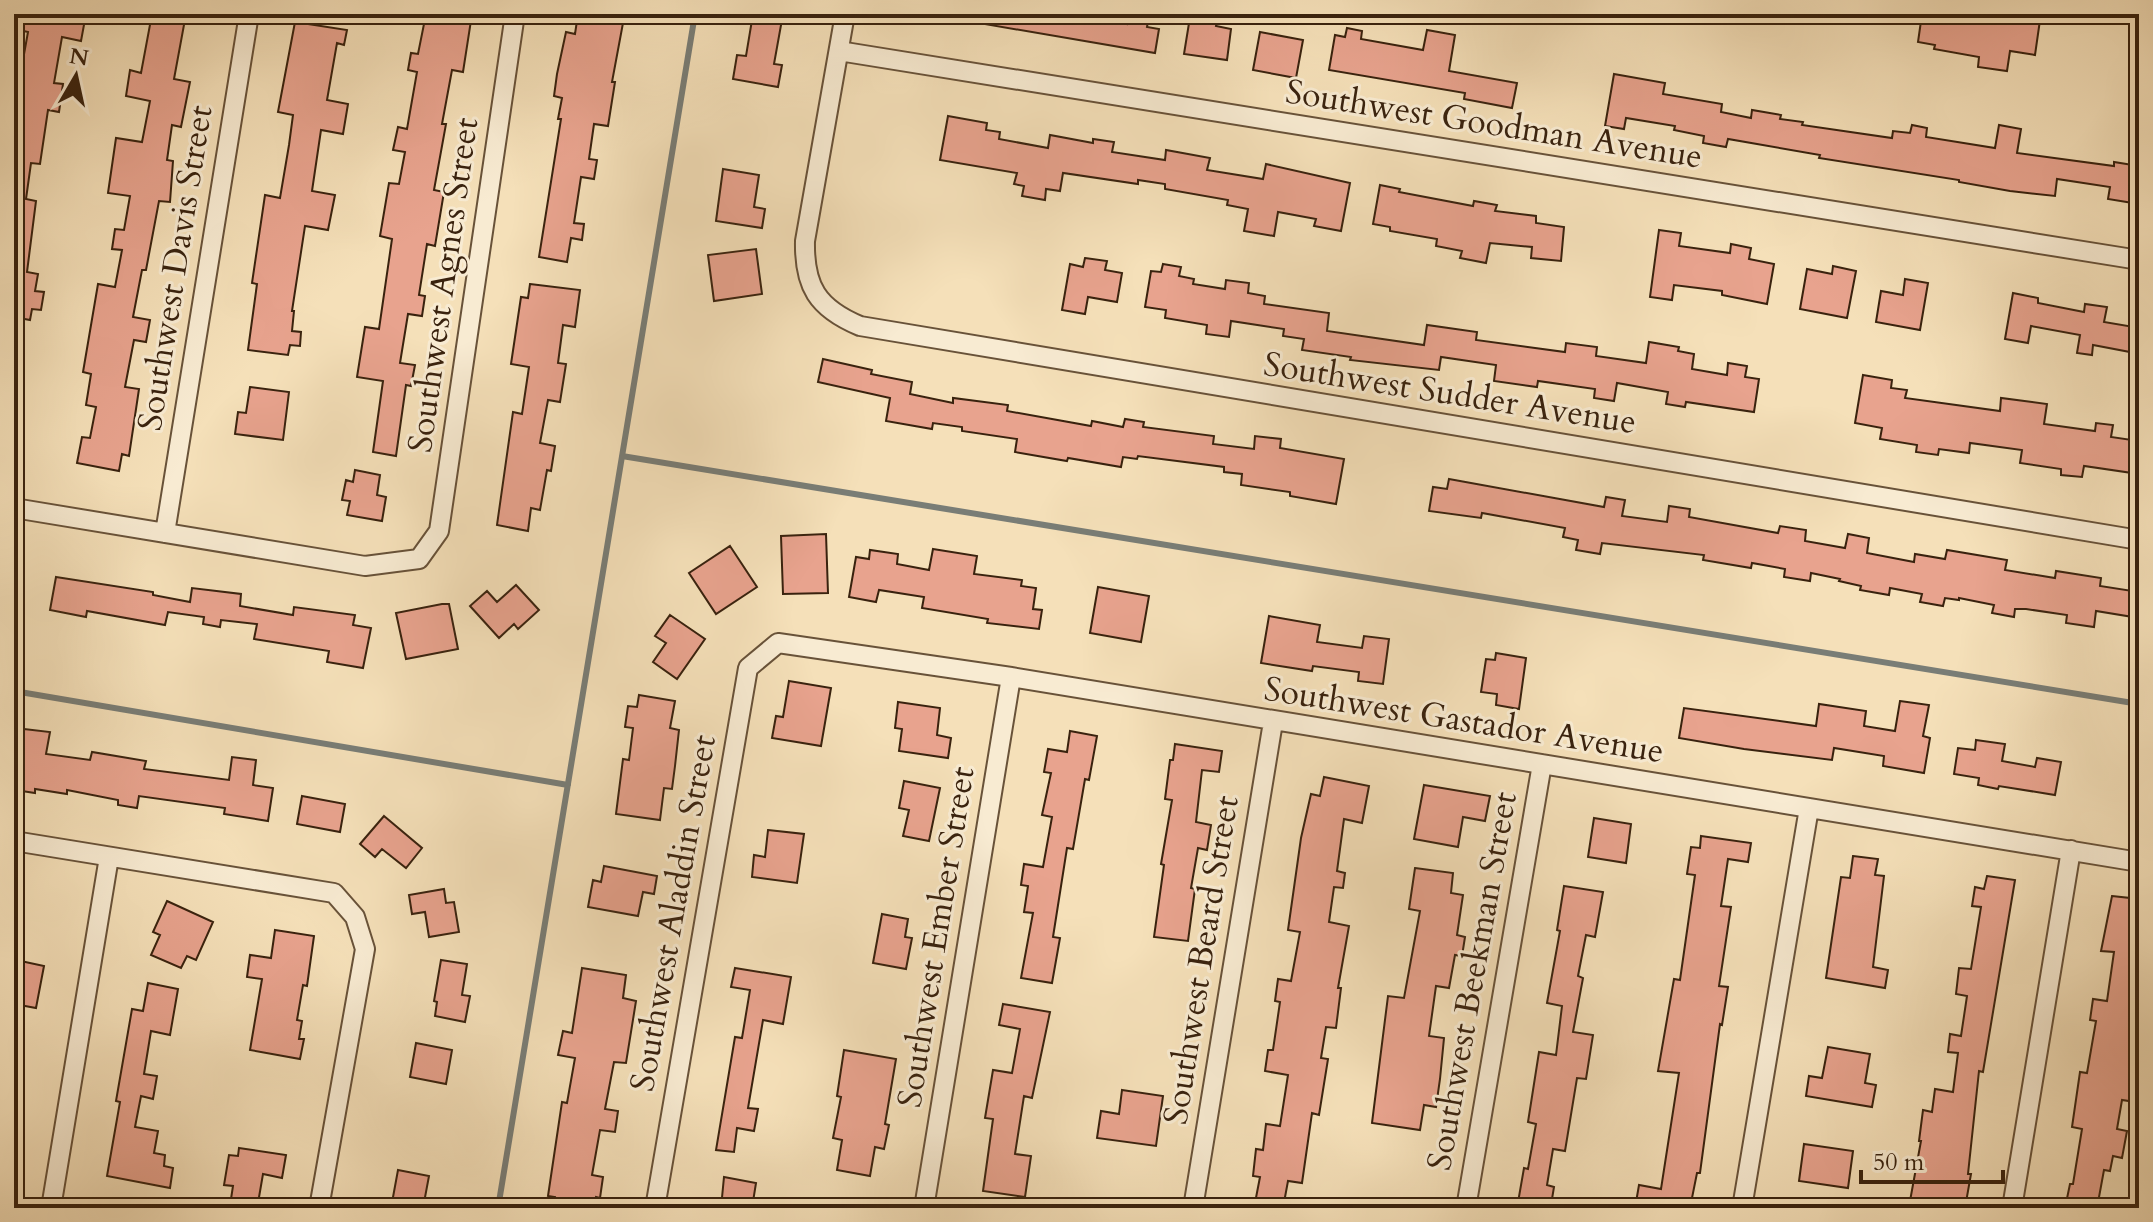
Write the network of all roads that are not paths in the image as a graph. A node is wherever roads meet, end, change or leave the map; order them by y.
1 (249, 14) edge
2 (515, 14) edge
3 (845, 14) edge
4 (839, 51) junction
5 (2139, 260) edge
6 (14, 508) edge
7 (165, 533) junction
8 (2139, 540) edge
9 (778, 643) joint
10 (1011, 677) junction
11 (1273, 722) junction
12 (1542, 764) junction
13 (1809, 808) junction
14 (14, 841) edge
15 (2071, 850) junction
16 (109, 857) junction
17 (2139, 862) edge
18 (51, 1208) edge
19 (319, 1208) edge
20 (655, 1208) edge
21 (924, 1208) edge
22 (1193, 1208) edge
23 (1466, 1208) edge
24 (1742, 1208) edge
25 (2012, 1208) edge

1 - 7 street, Southwest Davis Street
2 - 7 street, Southwest Agnes Street
3 - 4 street, Southwest Sudder Avenue
4 - 5 street, Southwest Goodman Avenue
4 - 8 street, Southwest Sudder Avenue
6 - 7 street
9 - 10 street, Southwest Gastador Avenue
9 - 20 street, Southwest Aladdin Street
10 - 11 street, Southwest Gastador Avenue
10 - 21 street, Southwest Ember Street
11 - 12 street, Southwest Gastador Avenue
11 - 22 street, Southwest Beard Street
12 - 13 street, Southwest Gastador Avenue
12 - 23 street, Southwest Beekman Street
13 - 15 street, Southwest Gastador Avenue
13 - 24 street
14 - 16 street
15 - 17 street, Southwest Gastador Avenue
15 - 25 street
16 - 18 street
16 - 19 street

